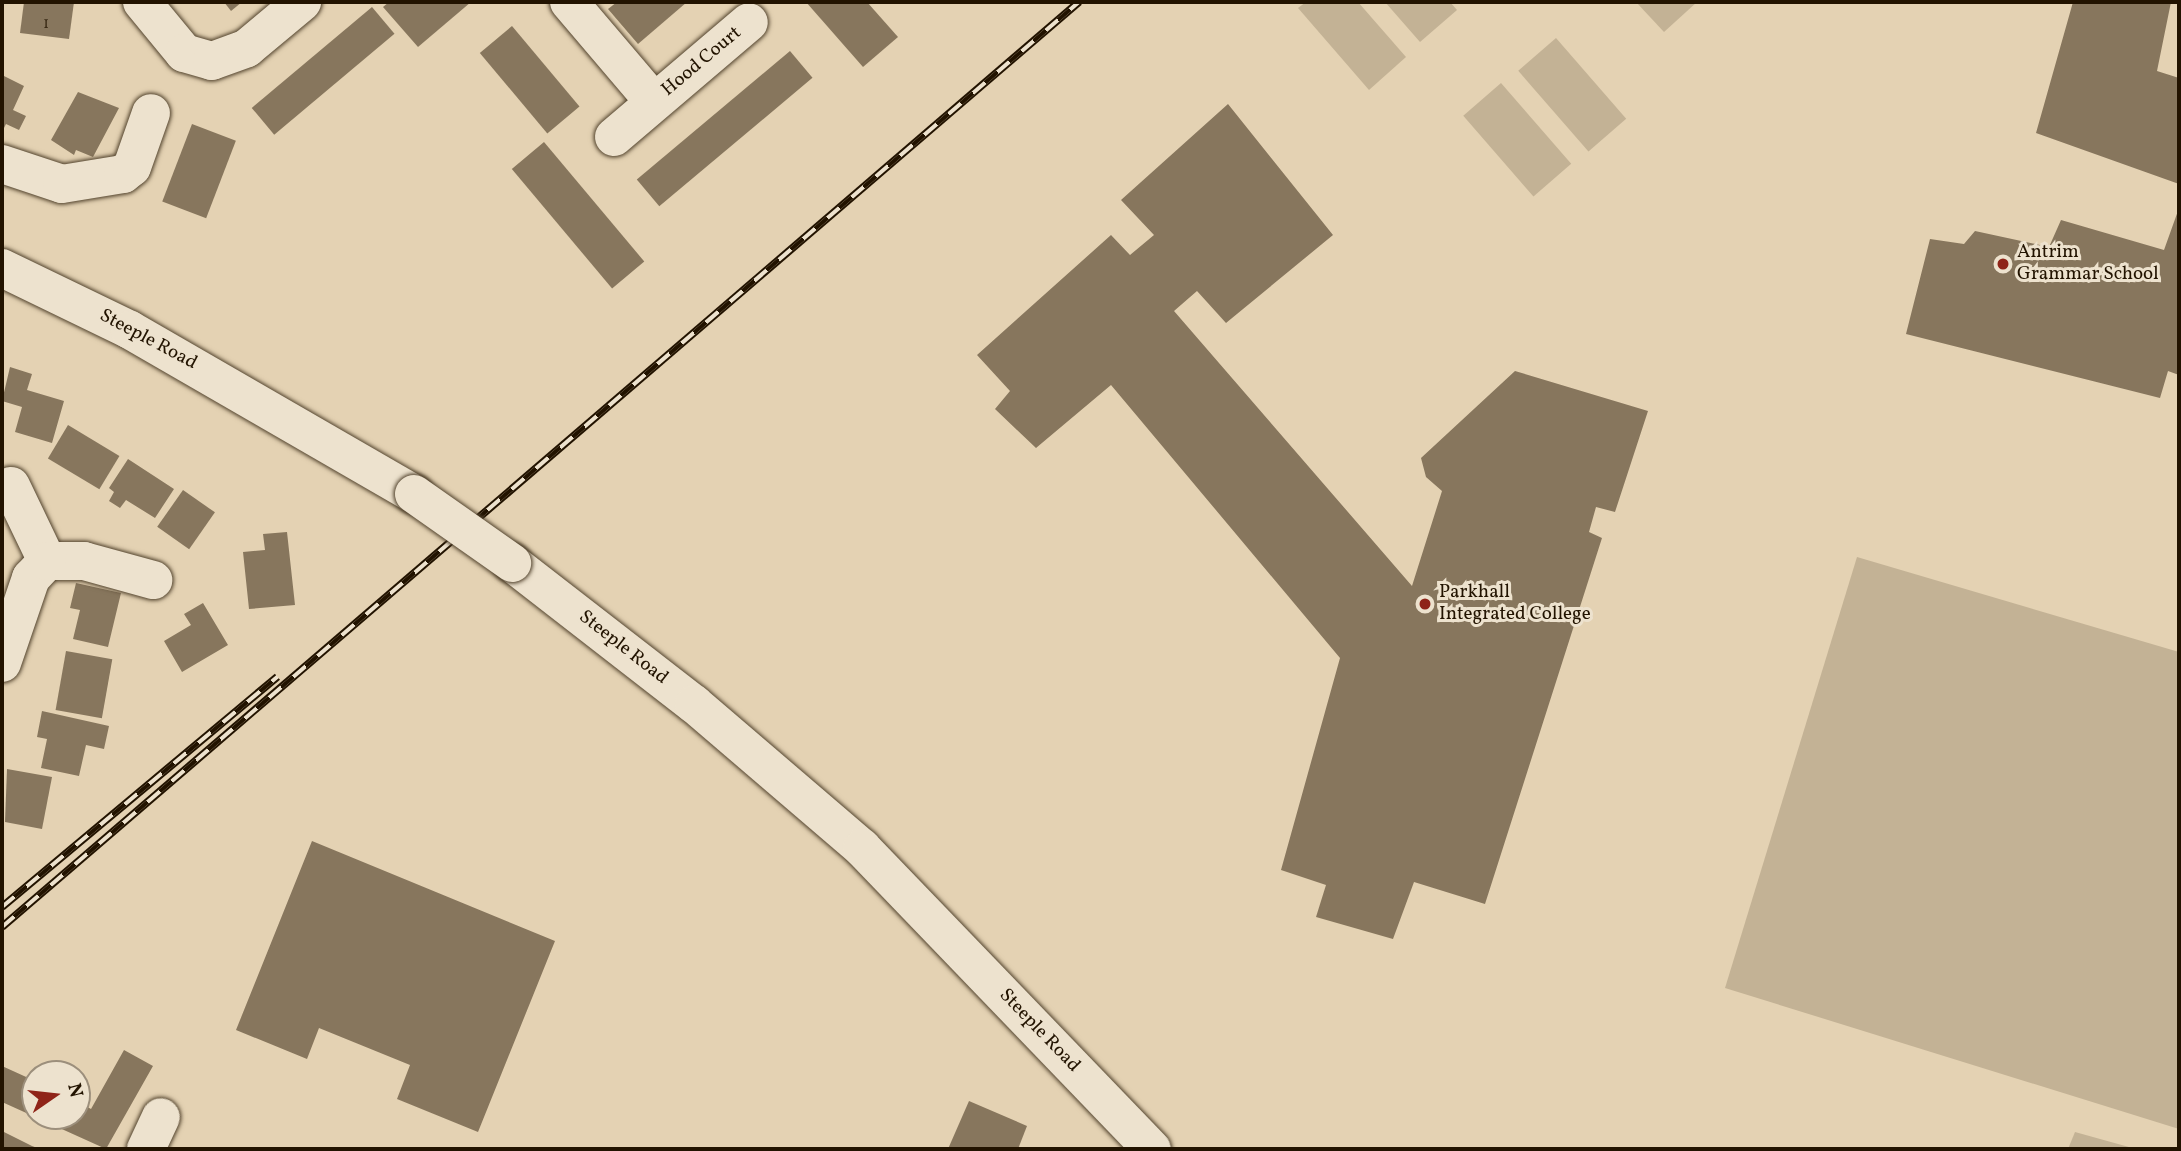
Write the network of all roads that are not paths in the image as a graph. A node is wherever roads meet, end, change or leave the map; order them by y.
1 (142, 2) edge
2 (302, 2) edge
3 (569, 2) edge
4 (749, 22) dead end
5 (654, 102) junction
6 (151, 113) dead end
7 (614, 137) dead end
8 (2, 164) edge
9 (2, 268) edge
10 (11, 486) dead end
11 (47, 561) junction
12 (153, 580) dead end
13 (2, 663) edge
14 (1152, 1149) edge

1 - 2 street
3 - 5 street, Hood Court
4 - 5 street, Hood Court
5 - 7 street, Hood Court
6 - 8 street
9 - 14 street, Steeple Road, bridge
10 - 11 street
11 - 12 street
11 - 13 street

